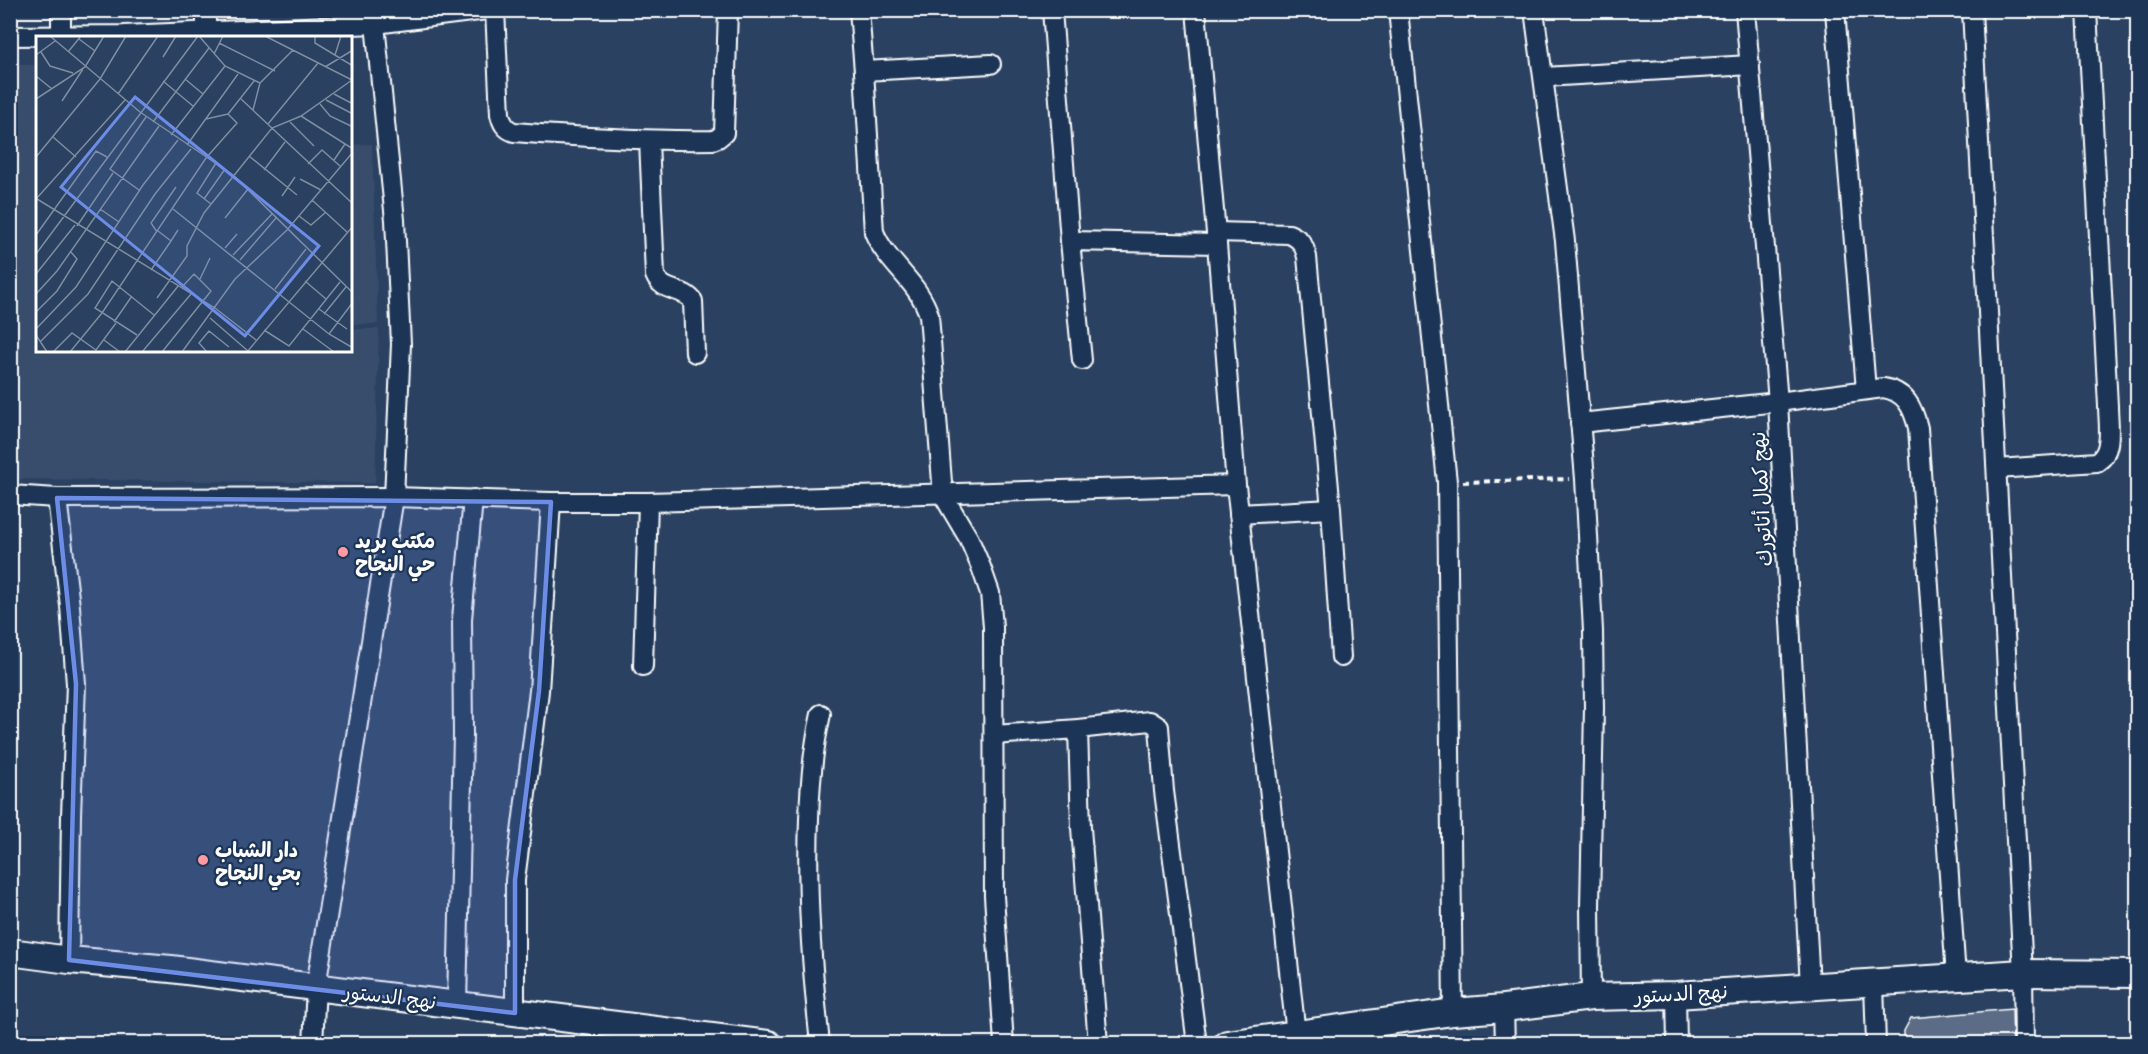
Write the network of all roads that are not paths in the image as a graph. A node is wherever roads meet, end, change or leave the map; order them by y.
1 (61, 10) edge
2 (206, 10) edge
3 (487, 10) edge
4 (495, 10) edge
5 (728, 10) edge
6 (859, 10) edge
7 (1052, 10) edge
8 (1196, 10) edge
9 (1398, 10) edge
10 (1534, 10) edge
11 (1744, 10) edge
12 (1835, 10) edge
13 (1972, 10) edge
14 (2087, 10) edge
15 (372, 17) edge
16 (206, 31) junction
17 (10, 36) edge
18 (61, 36) edge
19 (85, 36) edge
20 (36, 37) edge
21 (991, 64) dead end
22 (1750, 65) junction
23 (864, 70) junction
24 (1544, 77) junction
25 (649, 141) junction
26 (1217, 238) junction
27 (1070, 242) junction
28 (695, 352) dead end
29 (1082, 360) dead end
30 (1866, 390) junction
31 (1778, 402) junction
32 (1580, 423) junction
33 (1997, 469) junction
34 (1236, 485) junction
35 (10, 495) edge
36 (943, 495) junction
37 (394, 497) junction
38 (57, 498) junction
39 (473, 499) junction
40 (551, 502) junction
41 (648, 502) junction
42 (1332, 509) junction
43 (1239, 514) junction
44 (1341, 657) dead end
45 (643, 666) dead end
46 (821, 714) dead end
47 (1078, 729) junction
48 (994, 735) junction
49 (10, 952) edge
50 (69, 960) junction
51 (2023, 973) junction
52 (2138, 974) edge
53 (1956, 977) junction
54 (1874, 984) junction
55 (1810, 986) junction
56 (316, 987) junction
57 (1676, 995) junction
58 (1591, 997) junction
59 (457, 1005) junction
60 (1503, 1008) junction
61 (1453, 1012) junction
62 (515, 1013) junction
63 (1297, 1038) edge
64 (313, 1044) edge
65 (768, 1044) edge
66 (820, 1044) edge
67 (1004, 1044) edge
68 (1098, 1044) edge
69 (1197, 1044) edge
70 (1227, 1044) edge
71 (1505, 1044) edge
72 (1677, 1044) edge
73 (1876, 1044) edge
74 (2025, 1044) edge

1 - 18 street
2 - 16 street
3 - 15 street
4 - 25 street
5 - 25 street
6 - 23 street
7 - 27 street
8 - 26 street
9 - 61 street
10 - 24 street
11 - 22 street, نهج كمال أتاتورك
12 - 30 street
13 - 33 street
14 - 33 street
15 - 16 street
15 - 37 street
16 - 19 street
17 - 20 street
21 - 23 street
22 - 24 street
22 - 31 street, نهج كمال أتاتورك
23 - 36 street
24 - 32 street
25 - 28 street
26 - 27 street
26 - 34 street
26 - 42 street
27 - 29 street
30 - 31 street
30 - 53 street
31 - 32 street
31 - 55 street, نهج كمال أتاتورك
32 - 58 street
33 - 51 street
34 - 36 street
34 - 43 street
35 - 38 street
36 - 41 street
36 - 48 street
37 - 38 street
37 - 39 street
37 - 56 street
38 - 50 street
39 - 40 street
39 - 59 street
40 - 41 street
40 - 62 street
41 - 45 street
42 - 43 street
42 - 44 street
43 - 63 street
46 - 66 street
47 - 48 street
47 - 68 street
47 - 69 street
48 - 67 street
49 - 50 street, نهج الدستور
50 - 56 street, نهج الدستور
51 - 52 street, نهج الدستور
51 - 53 street, نهج الدستور
51 - 74 street
53 - 54 street, نهج الدستور
54 - 55 street, نهج الدستور
54 - 73 street
55 - 57 street, نهج الدستور
56 - 59 street, نهج الدستور
56 - 64 street
57 - 58 street, نهج الدستور
57 - 72 street
58 - 60 street, نهج الدستور
59 - 62 street, نهج الدستور
60 - 61 street, نهج الدستور
60 - 71 street
61 - 63 street, نهج الدستور
62 - 65 street, نهج الدستور
63 - 70 street, نهج الدستور

